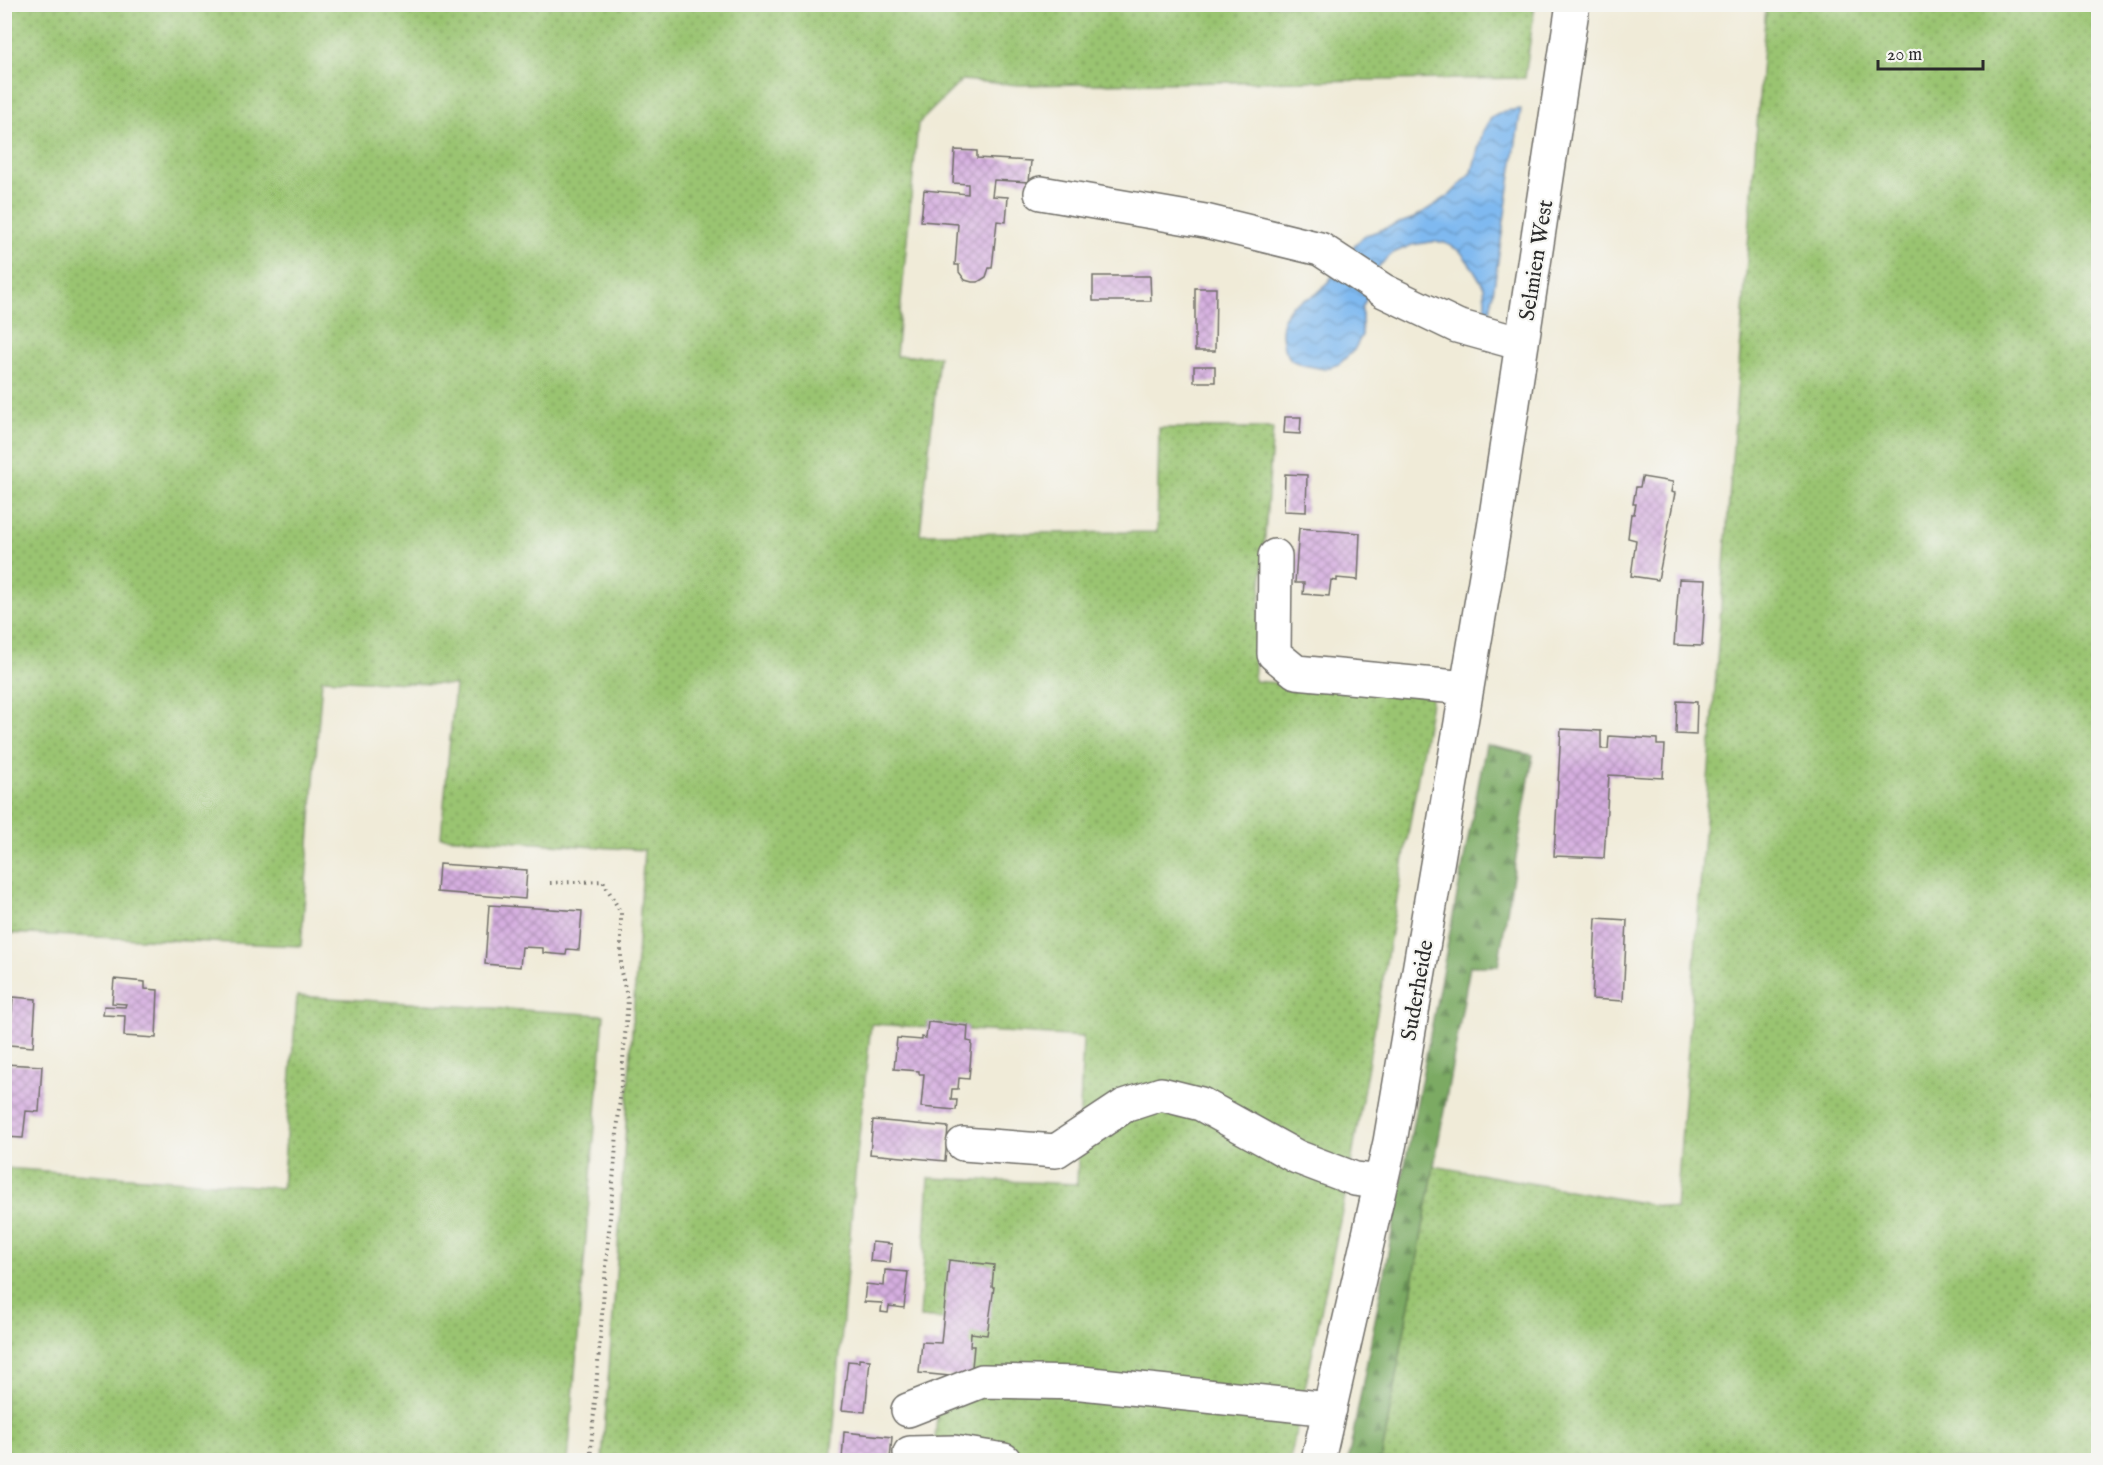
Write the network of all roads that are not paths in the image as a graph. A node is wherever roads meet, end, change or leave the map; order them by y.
1 (1573, 4) edge
2 (1041, 193) dead end
3 (1522, 344) junction
4 (1496, 516) joint
5 (1275, 556) dead end
6 (1467, 688) junction
7 (963, 1144) dead end
8 (1381, 1182) junction
9 (1330, 1409) junction
10 (908, 1410) dead end
11 (910, 1453) dead end
12 (1004, 1461) edge
13 (1318, 1461) edge

1 - 3 street, Selmien West
2 - 3 street
3 - 4 street, Selmien West
4 - 6 street, Suderheide
5 - 6 street
6 - 8 street, Suderheide
7 - 8 street
8 - 9 street, Suderheide
9 - 10 street
9 - 13 street, Suderheide
11 - 12 street

